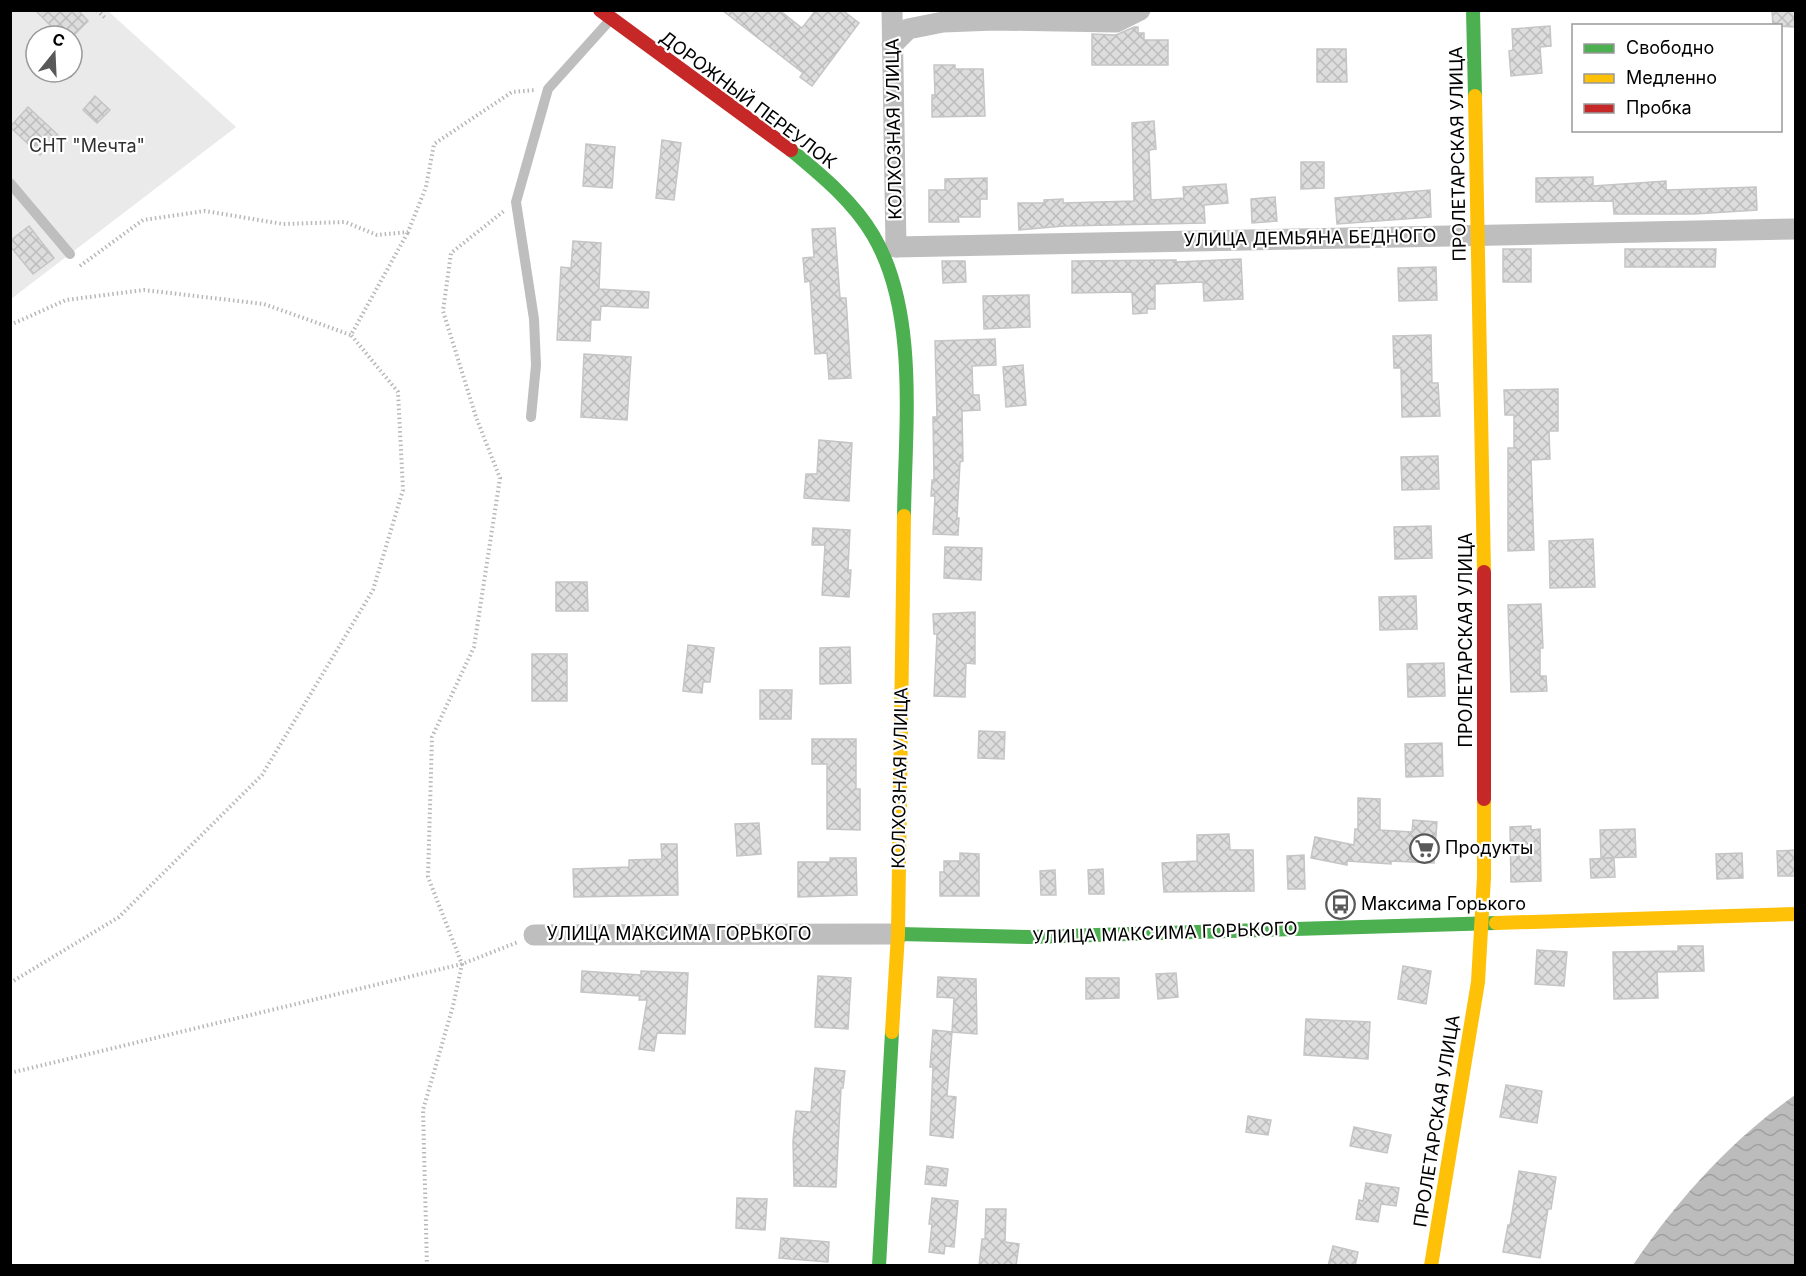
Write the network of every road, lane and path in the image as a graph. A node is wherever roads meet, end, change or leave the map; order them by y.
1 (97, 10) edge
2 (892, 10) edge
3 (1140, 10) edge
4 (1473, 10) edge
5 (606, 14) edge
6 (106, 19) dead end
7 (891, 45) junction
8 (548, 90) junction
9 (10, 183) edge
10 (516, 202) junction
11 (1796, 229) edge
12 (408, 232) junction
13 (1477, 234) junction
14 (890, 251) junction
15 (70, 254) joint
16 (897, 291) joint
17 (10, 325) edge
18 (351, 335) junction
19 (531, 417) dead end
20 (1796, 914) edge
21 (1480, 922) junction
22 (898, 934) junction
23 (534, 935) joint
24 (462, 964) junction
25 (10, 984) edge
26 (10, 1073) edge
27 (427, 1266) edge
28 (879, 1266) edge
29 (1431, 1266) edge

1 - 6 path
2 - 7 street, КОЛХОЗНАЯ УЛИЦА
3 - 7 street
4 - 13 main road, ПРОЛЕТАРСКАЯ УЛИЦА
5 - 8 lane
5 - 14 main road, ДОРОЖНЫЙ ПЕРЕУЛОК
7 - 14 street, КОЛХОЗНАЯ УЛИЦА
8 - 10 lane
8 - 12 path
9 - 15 lane
10 - 19 lane
10 - 24 path
11 - 13 street, УЛИЦА ДЕМЬЯНА БЕДНОГО
12 - 15 path
12 - 18 path
13 - 14 street, УЛИЦА ДЕМЬЯНА БЕДНОГО
13 - 21 main road, ПРОЛЕТАРСКАЯ УЛИЦА
14 - 16 main road, ДОРОЖНЫЙ ПЕРЕУЛОК
16 - 22 main road, КОЛХОЗНАЯ УЛИЦА
17 - 18 path
18 - 25 path
20 - 21 main road, УЛИЦА МАКСИМА ГОРЬКОГО
21 - 22 main road, УЛИЦА МАКСИМА ГОРЬКОГО
21 - 29 main road, ПРОЛЕТАРСКАЯ УЛИЦА
22 - 23 street, УЛИЦА МАКСИМА ГОРЬКОГО
22 - 28 main road, КОЛХОЗНАЯ УЛИЦА
23 - 24 path
24 - 26 path
24 - 27 path

